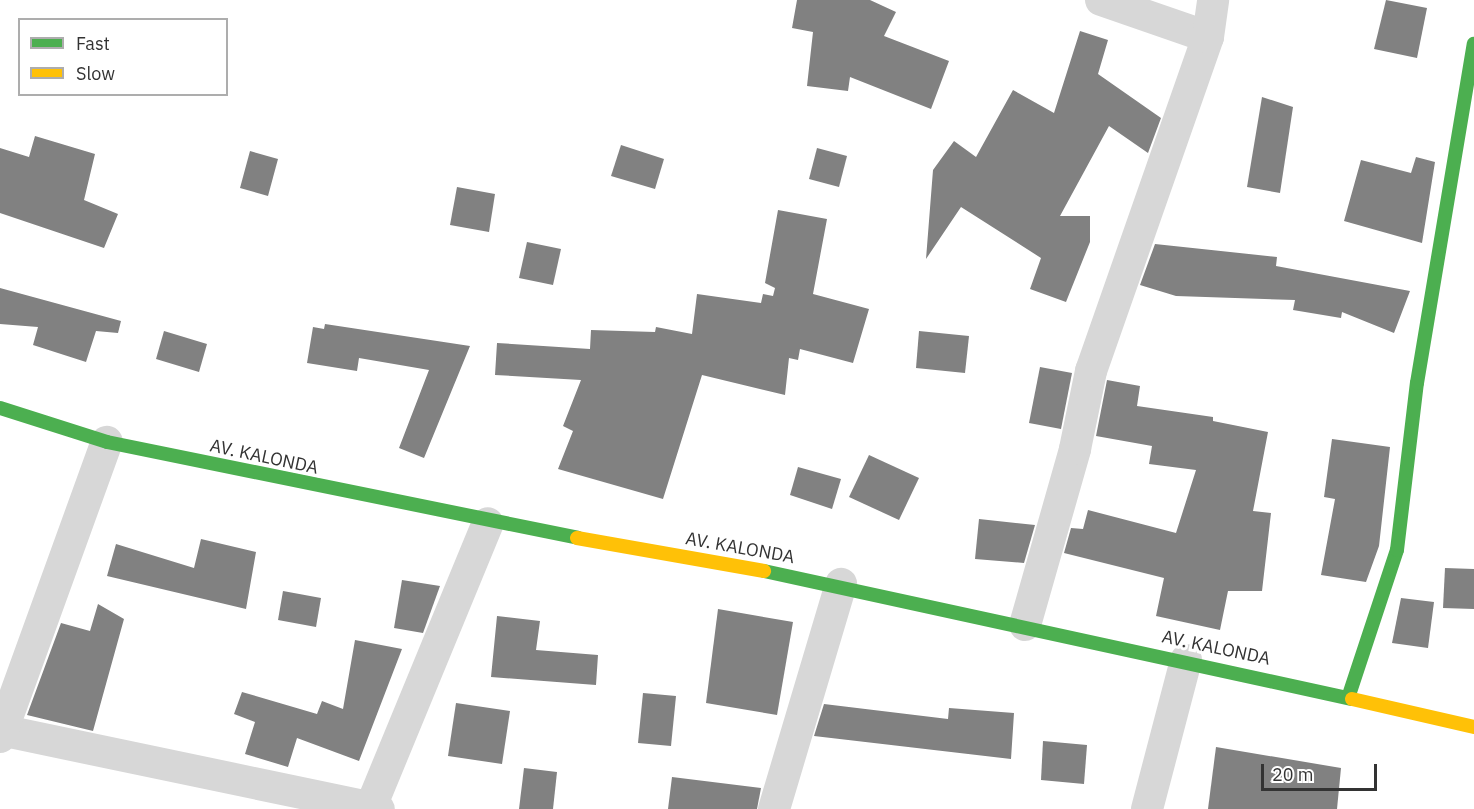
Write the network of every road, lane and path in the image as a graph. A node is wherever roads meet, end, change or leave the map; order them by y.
1 (1101, 0) edge
2 (1214, 0) edge
3 (1208, 37) junction
4 (1474, 44) edge
5 (0, 408) edge
6 (107, 442) junction
7 (488, 523) junction
8 (841, 584) junction
9 (1025, 625) junction
10 (1186, 660) junction
11 (1349, 695) junction
12 (1474, 727) edge
13 (0, 732) edge
14 (374, 809) edge
15 (774, 809) edge
16 (1147, 809) edge

1 - 3 street
2 - 3 street
3 - 9 street
4 - 11 street
5 - 6 street, AV. KALONDA
6 - 7 street, AV. KALONDA
6 - 13 street
7 - 8 street, AV. KALONDA
7 - 14 street
8 - 9 street, AV. KALONDA
8 - 15 street
9 - 10 street, AV. KALONDA
10 - 11 street, AV. KALONDA
10 - 16 street
11 - 12 street, AV. KALONDA
13 - 14 street

